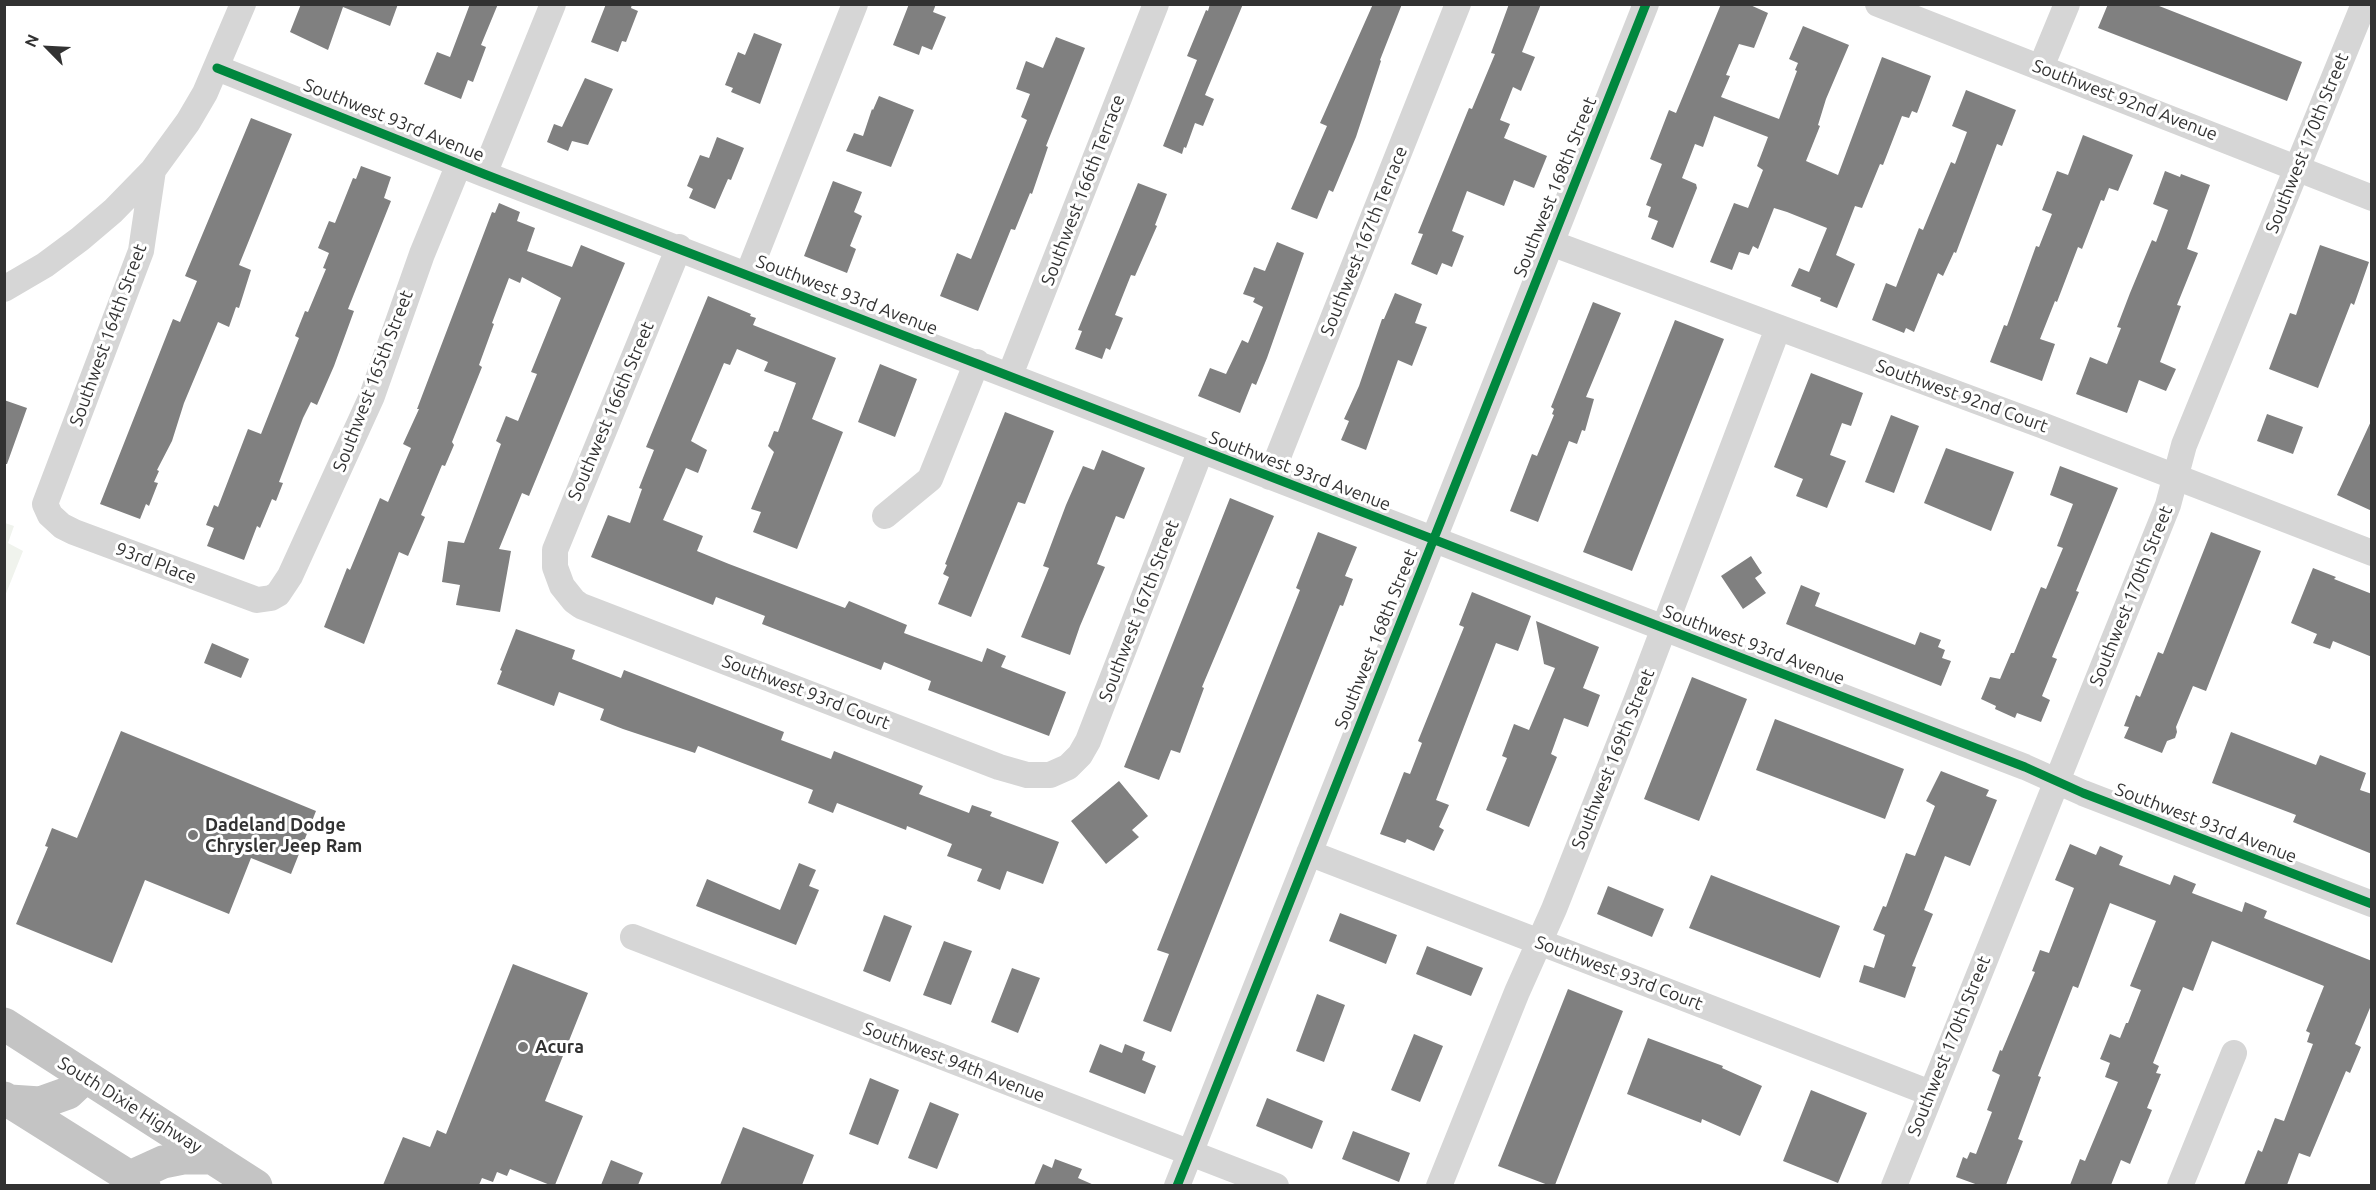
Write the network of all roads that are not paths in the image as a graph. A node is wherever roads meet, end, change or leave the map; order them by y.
1 (243, 4) edge
2 (553, 4) edge
3 (855, 4) edge
4 (1156, 4) edge
5 (1458, 4) edge
6 (1646, 4) edge
7 (1878, 4) edge
8 (2067, 4) edge
9 (2364, 4) edge
10 (2041, 67) junction
11 (217, 68) junction
12 (459, 164) junction
13 (2296, 168) junction
14 (153, 170) junction
15 (484, 174) junction
16 (2372, 198) edge
17 (1551, 243) junction
18 (679, 247) junction
19 (748, 274) junction
20 (4, 289) edge
21 (1778, 328) junction
22 (977, 362) junction
23 (1010, 375) junction
24 (1201, 450) junction
25 (1270, 477) junction
26 (2176, 478) junction
27 (45, 504) joint
28 (885, 516) dead end
29 (1433, 539) junction
30 (2372, 553) edge
31 (557, 576) joint
32 (278, 594) joint
33 (1664, 629) junction
34 (1068, 767) joint
35 (2056, 781) junction
36 (1309, 853) junction
37 (2372, 904) edge
38 (633, 937) dead end
39 (1540, 943) junction
40 (4, 1024) edge
41 (2234, 1053) dead end
42 (85, 1077) junction
43 (1930, 1094) junction
44 (7, 1100) edge
45 (1191, 1154) junction
46 (213, 1158) junction
47 (137, 1181) edge
48 (256, 1185) edge
49 (1178, 1185) edge
50 (1276, 1185) edge
51 (1440, 1185) edge
52 (1894, 1185) edge
53 (2180, 1185) edge

1 - 11 street, Southwest 164th Street
2 - 15 street
3 - 19 street
4 - 23 street, Southwest 166th Terrace
5 - 25 street, Southwest 167th Terrace
6 - 17 street, Southwest 168th Street
7 - 10 street, Southwest 92nd Avenue
8 - 10 street
9 - 13 street, Southwest 170th Street
10 - 13 street, Southwest 92nd Avenue
11 - 12 street, Southwest 93rd Avenue
11 - 14 street, Southwest 164th Street
12 - 15 street, Southwest 93rd Avenue
12 - 32 street, Southwest 165th Street
13 - 16 street, Southwest 92nd Avenue
13 - 26 street, Southwest 170th Street
14 - 20 street
14 - 27 street, Southwest 164th Street
15 - 18 street, Southwest 93rd Avenue
17 - 21 street, Southwest 92nd Court
17 - 29 street, Southwest 168th Street
18 - 19 street, Southwest 93rd Avenue
18 - 31 street, Southwest 166th Street
19 - 22 street, Southwest 93rd Avenue
21 - 26 street, Southwest 92nd Court
21 - 33 street, Southwest 169th Street
22 - 23 street, Southwest 93rd Avenue
22 - 28 street
23 - 24 street, Southwest 93rd Avenue
24 - 25 street, Southwest 93rd Avenue
24 - 34 street, Southwest 167th Street
25 - 29 street, Southwest 93rd Avenue
26 - 30 street, Southwest 92nd Court
26 - 35 street, Southwest 170th Street
27 - 32 street, 93rd Place
29 - 33 street, Southwest 93rd Avenue
29 - 36 street, Southwest 168th Street
31 - 34 street, Southwest 93rd Court
33 - 35 street, Southwest 93rd Avenue
33 - 39 street, Southwest 169th Street
35 - 37 street, Southwest 93rd Avenue
35 - 43 street, Southwest 170th Street
36 - 39 street, Southwest 93rd Court
36 - 45 street, Southwest 168th Street
38 - 45 street, Southwest 94th Avenue
39 - 43 street, Southwest 93rd Court
39 - 51 street, Southwest 169th Street
40 - 42 highway, South Dixie Highway
41 - 53 street
42 - 44 highway
42 - 46 highway, South Dixie Highway
43 - 52 street, Southwest 170th Street
44 - 47 highway
45 - 49 street, Southwest 168th Street
45 - 50 street, Southwest 94th Avenue
46 - 47 highway
46 - 48 highway, South Dixie Highway

